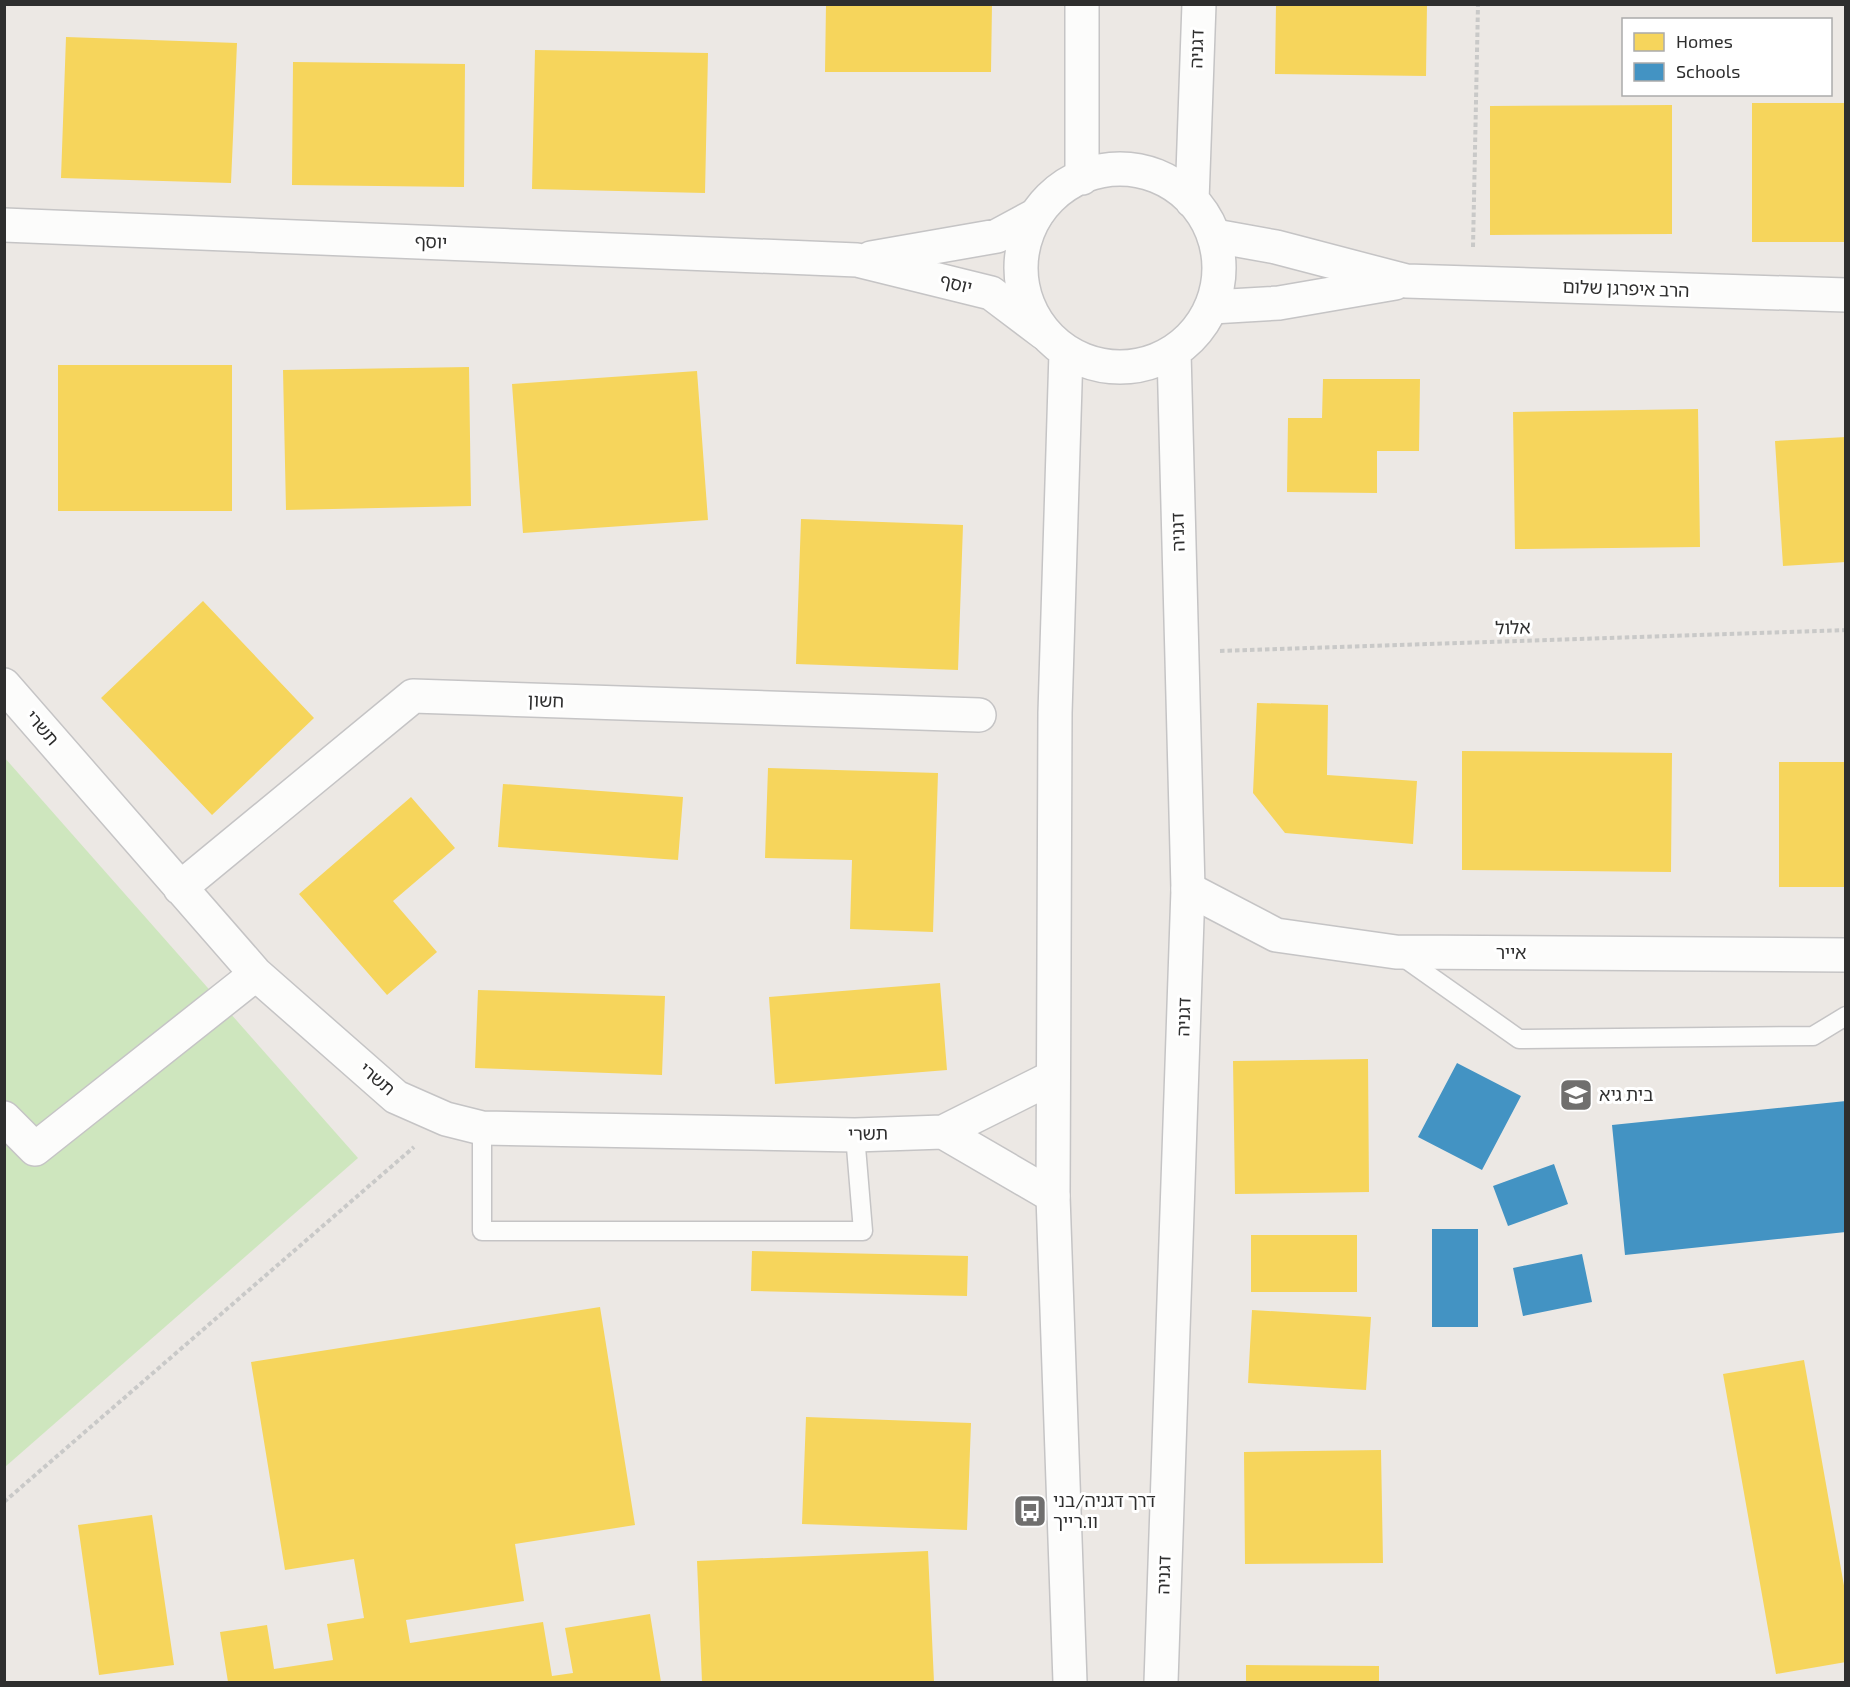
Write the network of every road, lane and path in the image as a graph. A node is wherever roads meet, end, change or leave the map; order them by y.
1 (1082, 4) edge
2 (1199, 4) edge
3 (1478, 4) edge
4 (1082, 178) junction
5 (1192, 201) junction
6 (1036, 214) junction
7 (4, 225) edge
8 (1215, 236) junction
9 (857, 260) junction
10 (1406, 281) junction
11 (1472, 284) junction
12 (1845, 295) edge
13 (1212, 307) junction
14 (1055, 343) junction
15 (1174, 352) junction
16 (1845, 630) edge
17 (1182, 652) junction
18 (4, 685) edge
19 (980, 715) dead end
20 (180, 888) junction
21 (1188, 889) junction
22 (1396, 952) junction
23 (1845, 955) edge
24 (256, 974) junction
25 (1845, 1016) edge
26 (1053, 1077) junction
27 (446, 1119) junction
28 (7, 1126) edge
29 (482, 1128) junction
30 (943, 1132) junction
31 (855, 1135) junction
32 (1053, 1196) junction
33 (4, 1502) edge
34 (1070, 1683) edge
35 (1161, 1683) edge

1 - 4 street
2 - 5 street, דגניה
3 - 11 path
4 - 5 street
4 - 6 street
5 - 8 street
6 - 9 street, יוסף
6 - 14 street
7 - 9 street, יוסף
8 - 10 street, הרב איפרגן שלום
8 - 13 street
9 - 14 street, יוסף
10 - 11 street, הרב איפרגן שלום
10 - 13 street, הרב איפרגן שלום
11 - 12 street, הרב איפרגן שלום
13 - 15 street
14 - 15 street
14 - 26 street
15 - 17 street, דגניה
16 - 17 path, אלול
17 - 21 street, דגניה
18 - 20 street, תשרי
19 - 20 street, חשון
20 - 24 street, תשרי
21 - 22 street, אייר
21 - 35 street, דגניה
22 - 23 street, אייר
22 - 25 lane
24 - 27 street, תשרי
24 - 28 street
26 - 30 street, תשרי
26 - 32 street
27 - 29 street, תשרי
27 - 33 path
29 - 31 street, תשרי
29 - 31 lane
30 - 31 street, תשרי
30 - 32 street
32 - 34 street

